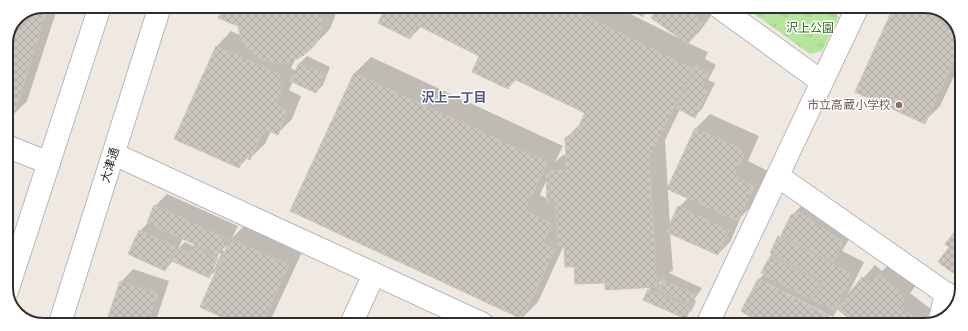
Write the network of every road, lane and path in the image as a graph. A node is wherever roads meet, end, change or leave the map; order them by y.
1 (98, 13) edge
2 (158, 13) edge
3 (726, 13) edge
4 (855, 13) edge
5 (822, 82) junction
6 (13, 149) edge
7 (114, 154) junction
8 (49, 164) junction
9 (778, 176) junction
10 (13, 270) edge
11 (374, 274) junction
12 (952, 297) edge
13 (945, 310) edge
14 (62, 318) edge
15 (354, 318) edge
16 (470, 318) edge
17 (710, 318) edge

1 - 8 street
2 - 7 street, 大津通
3 - 5 street
4 - 5 street
5 - 9 street
6 - 8 street
7 - 11 street
7 - 14 street, 大津通
8 - 10 street
9 - 12 street
9 - 17 street
11 - 15 street
11 - 16 street
12 - 13 street

